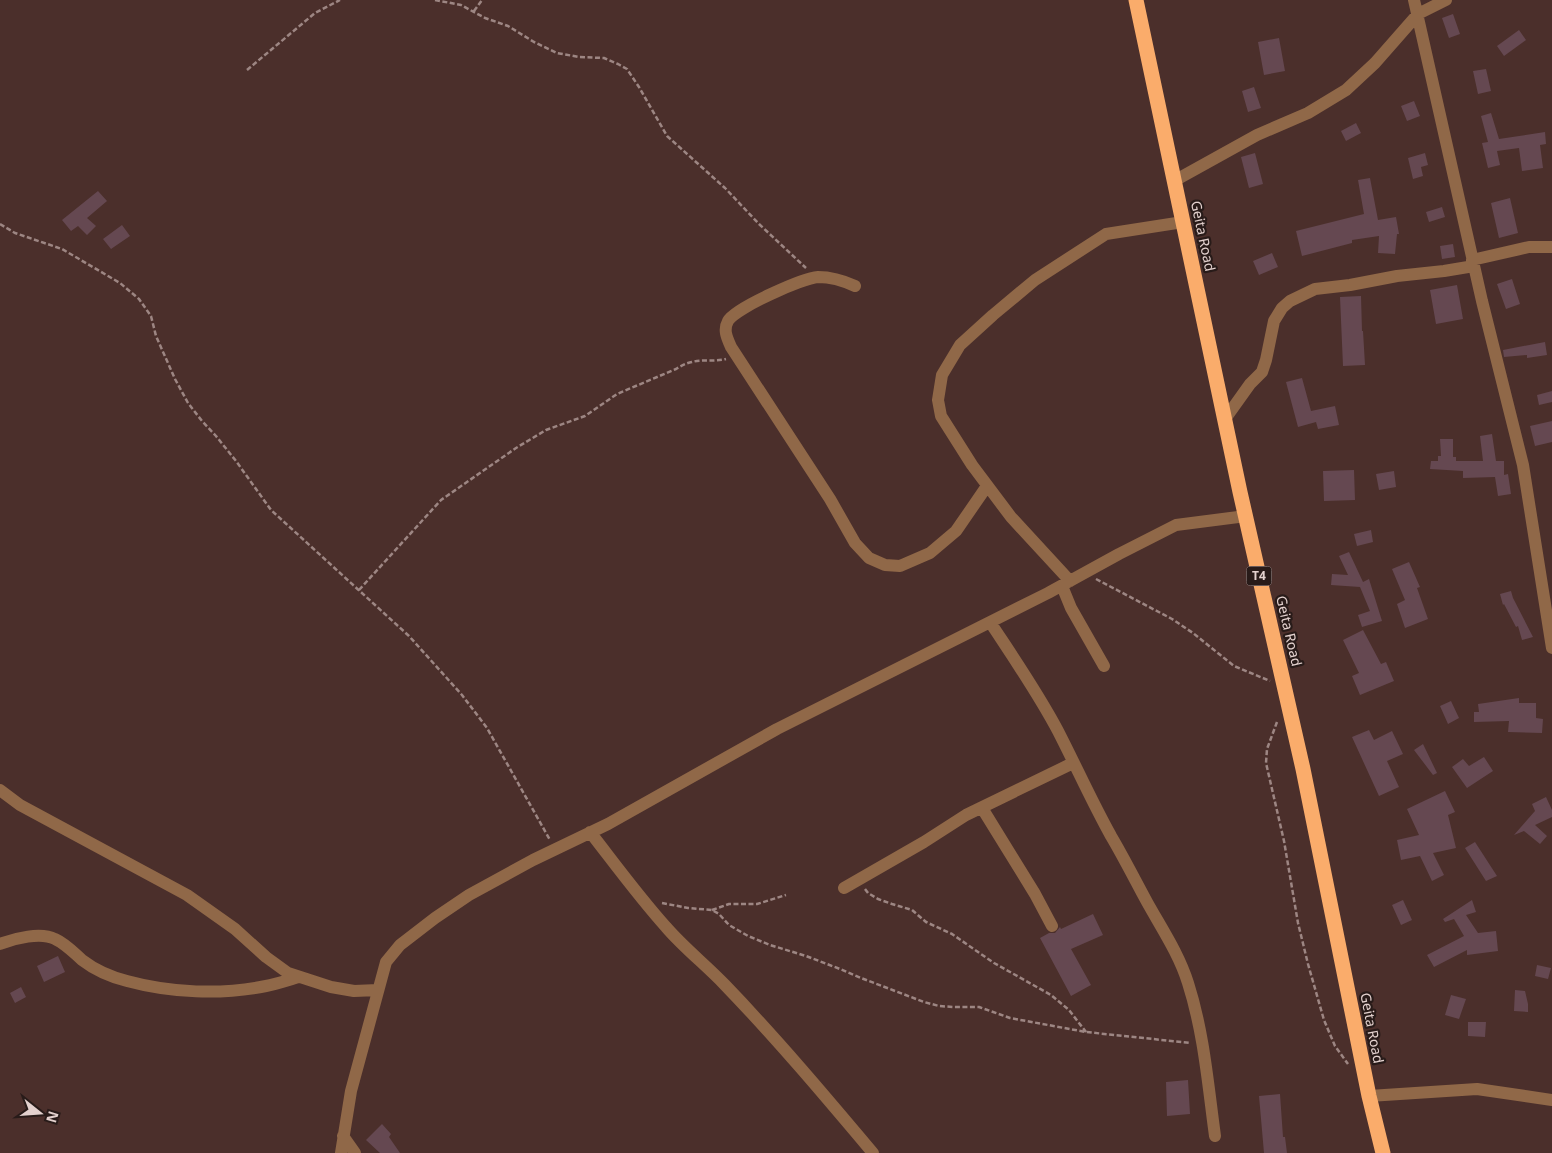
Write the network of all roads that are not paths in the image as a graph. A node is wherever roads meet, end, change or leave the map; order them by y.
1 (1136, 0) edge
2 (1414, 0) edge
3 (1446, 0) edge
4 (1418, 14) junction
5 (1174, 180) junction
6 (1183, 222) junction
7 (1552, 247) edge
8 (1473, 263) junction
9 (855, 286) dead end
10 (1225, 419) junction
11 (987, 486) junction
12 (1246, 516) junction
13 (1066, 583) junction
14 (1550, 620) edge
15 (990, 622) junction
16 (1552, 648) edge
17 (1104, 666) dead end
18 (1073, 763) junction
19 (0, 790) edge
20 (982, 808) junction
21 (590, 832) junction
22 (844, 888) dead end
23 (1052, 926) dead end
24 (0, 944) edge
25 (299, 977) junction
26 (378, 990) junction
27 (1369, 1096) junction
28 (1552, 1100) edge
29 (344, 1136) junction
30 (1215, 1136) dead end
31 (341, 1153) edge
32 (355, 1153) edge
33 (873, 1153) edge
34 (1383, 1153) edge

1 - 5 highway, Geita Road / T4
2 - 4 street
3 - 4 street
4 - 5 street
4 - 8 street
5 - 6 highway, Geita Road / T4
6 - 10 highway, Geita Road / T4
6 - 11 street
7 - 8 street
8 - 10 street
8 - 14 street
9 - 11 street
10 - 12 highway, Geita Road / T4
11 - 13 street
12 - 13 street
12 - 27 highway, Geita Road / T4
13 - 15 street
13 - 17 street
14 - 16 street
15 - 18 street
15 - 21 street
18 - 20 street
18 - 30 street
19 - 25 street
20 - 22 street
20 - 23 street
21 - 26 street
21 - 33 street
24 - 25 street
25 - 26 street
26 - 29 street
27 - 28 street
27 - 34 highway, Geita Road / T4
29 - 31 street
29 - 32 street

